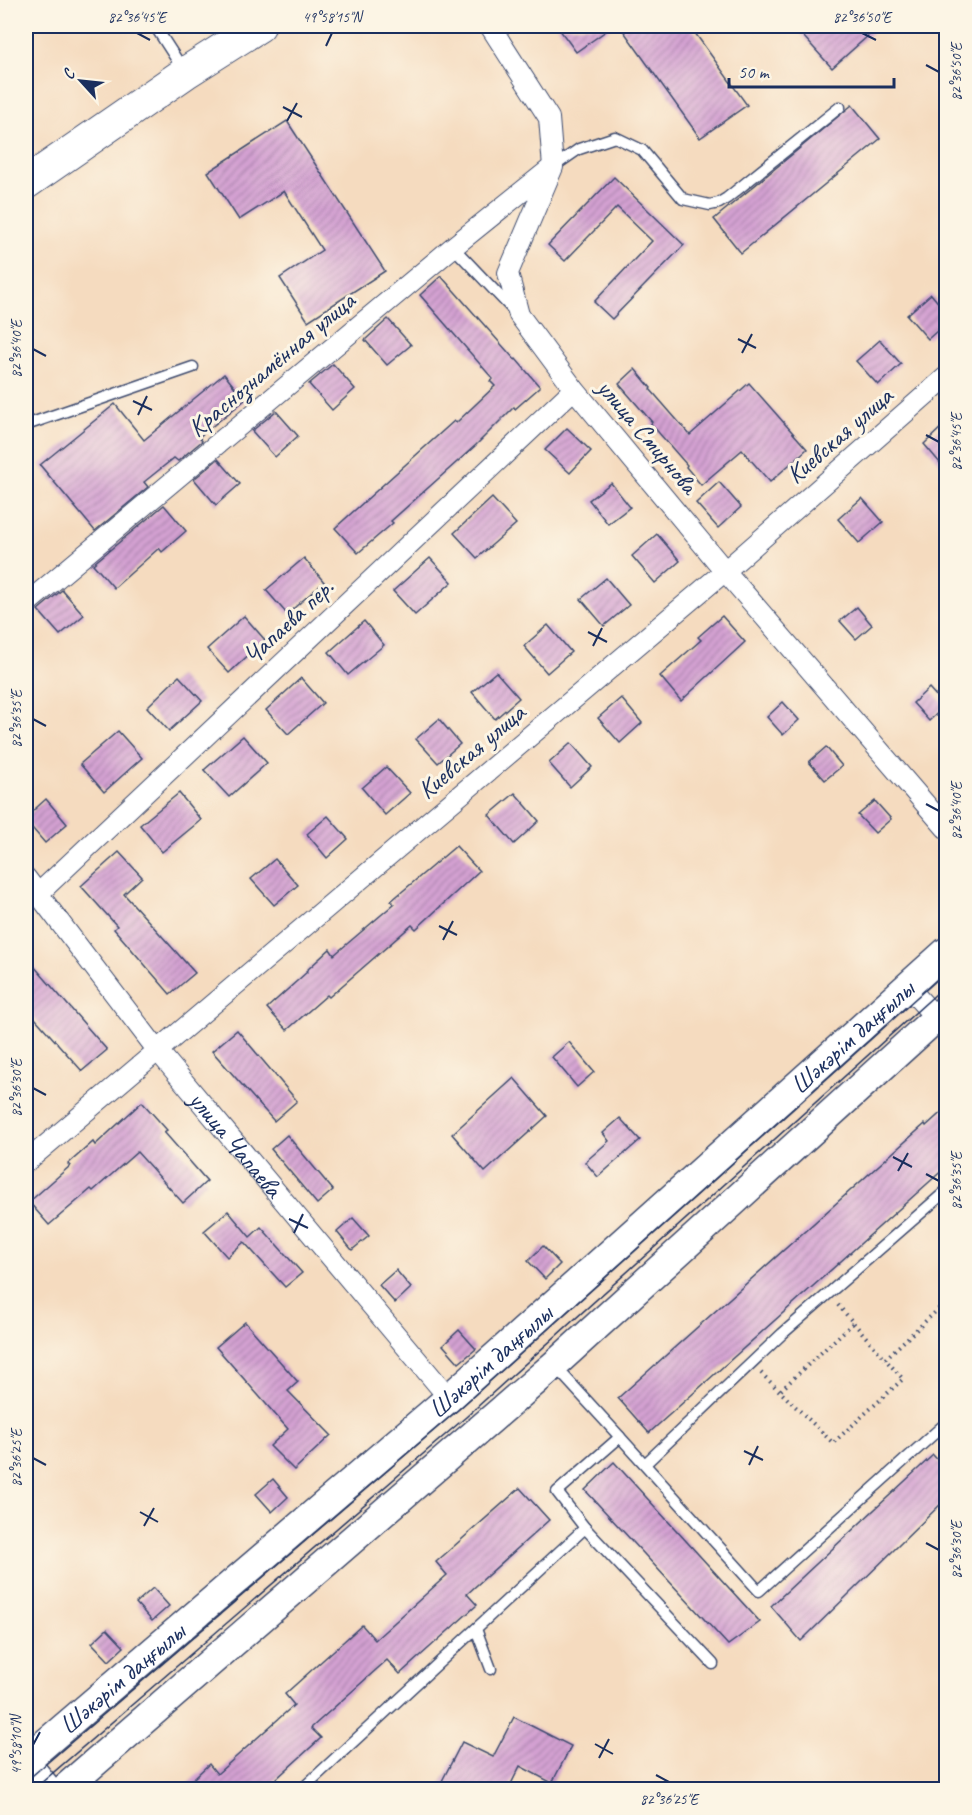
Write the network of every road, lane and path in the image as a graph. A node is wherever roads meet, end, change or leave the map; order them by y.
1 (156, 26) edge
2 (259, 26) edge
3 (490, 26) edge
4 (185, 73) junction
5 (840, 107) dead end
6 (553, 167) junction
7 (26, 183) edge
8 (453, 247) junction
9 (519, 315) junction
10 (193, 367) dead end
11 (946, 377) edge
12 (574, 389) junction
13 (26, 425) edge
14 (725, 572) junction
15 (26, 604) edge
16 (946, 828) edge
17 (26, 878) edge
18 (39, 893) junction
19 (946, 952) edge
20 (908, 987) junction
21 (943, 1019) edge
22 (158, 1051) junction
23 (26, 1162) edge
24 (946, 1193) edge
25 (828, 1294) junction
26 (946, 1302) edge
27 (853, 1323) junction
28 (885, 1359) junction
29 (752, 1364) junction
30 (554, 1365) junction
31 (781, 1390) junction
32 (449, 1398) junction
33 (946, 1423) edge
34 (480, 1430) junction
35 (620, 1437) junction
36 (645, 1464) junction
37 (585, 1528) junction
38 (476, 1629) junction
39 (713, 1664) dead end
40 (491, 1669) dead end
41 (26, 1761) edge
42 (48, 1790) edge
43 (63, 1790) edge
44 (301, 1790) edge

1 - 4 lane
2 - 4 main road
3 - 6 street, улица Смирнова
4 - 7 main road
5 - 6 lane
6 - 8 street, Краснознамённая улица
6 - 9 street, улица Смирнова
8 - 9 lane
8 - 15 street, Краснознамённая улица
9 - 12 street, улица Смирнова
10 - 13 lane
11 - 14 street, Киевская улица
12 - 14 street, улица Смирнова
12 - 18 street, Чапаева пер.
14 - 16 street, улица Смирнова
14 - 22 street, Киевская улица
17 - 18 street, улица Чапаева
18 - 22 street, улица Чапаева
19 - 20 main road, Шәкәрім даңғылы
20 - 21 street
20 - 32 main road, Шәкәрім даңғылы
21 - 30 main road, Шәкәрім даңғылы
22 - 23 street, Киевская улица
22 - 32 street, улица Чапаева
24 - 25 lane
25 - 27 path
25 - 29 lane
26 - 28 path
27 - 28 path
27 - 31 path
28 - 31 path
29 - 31 path
29 - 36 lane
30 - 34 main road, Шәкәрім даңғылы
30 - 35 lane
32 - 34 main road, улица Чапаева
32 - 41 main road, Шәкәрім даңғылы
33 - 36 lane
34 - 43 main road, Шәкәрім даңғылы
35 - 36 lane
35 - 37 lane
37 - 38 lane
37 - 39 lane
38 - 40 lane
38 - 44 lane
41 - 42 main road

